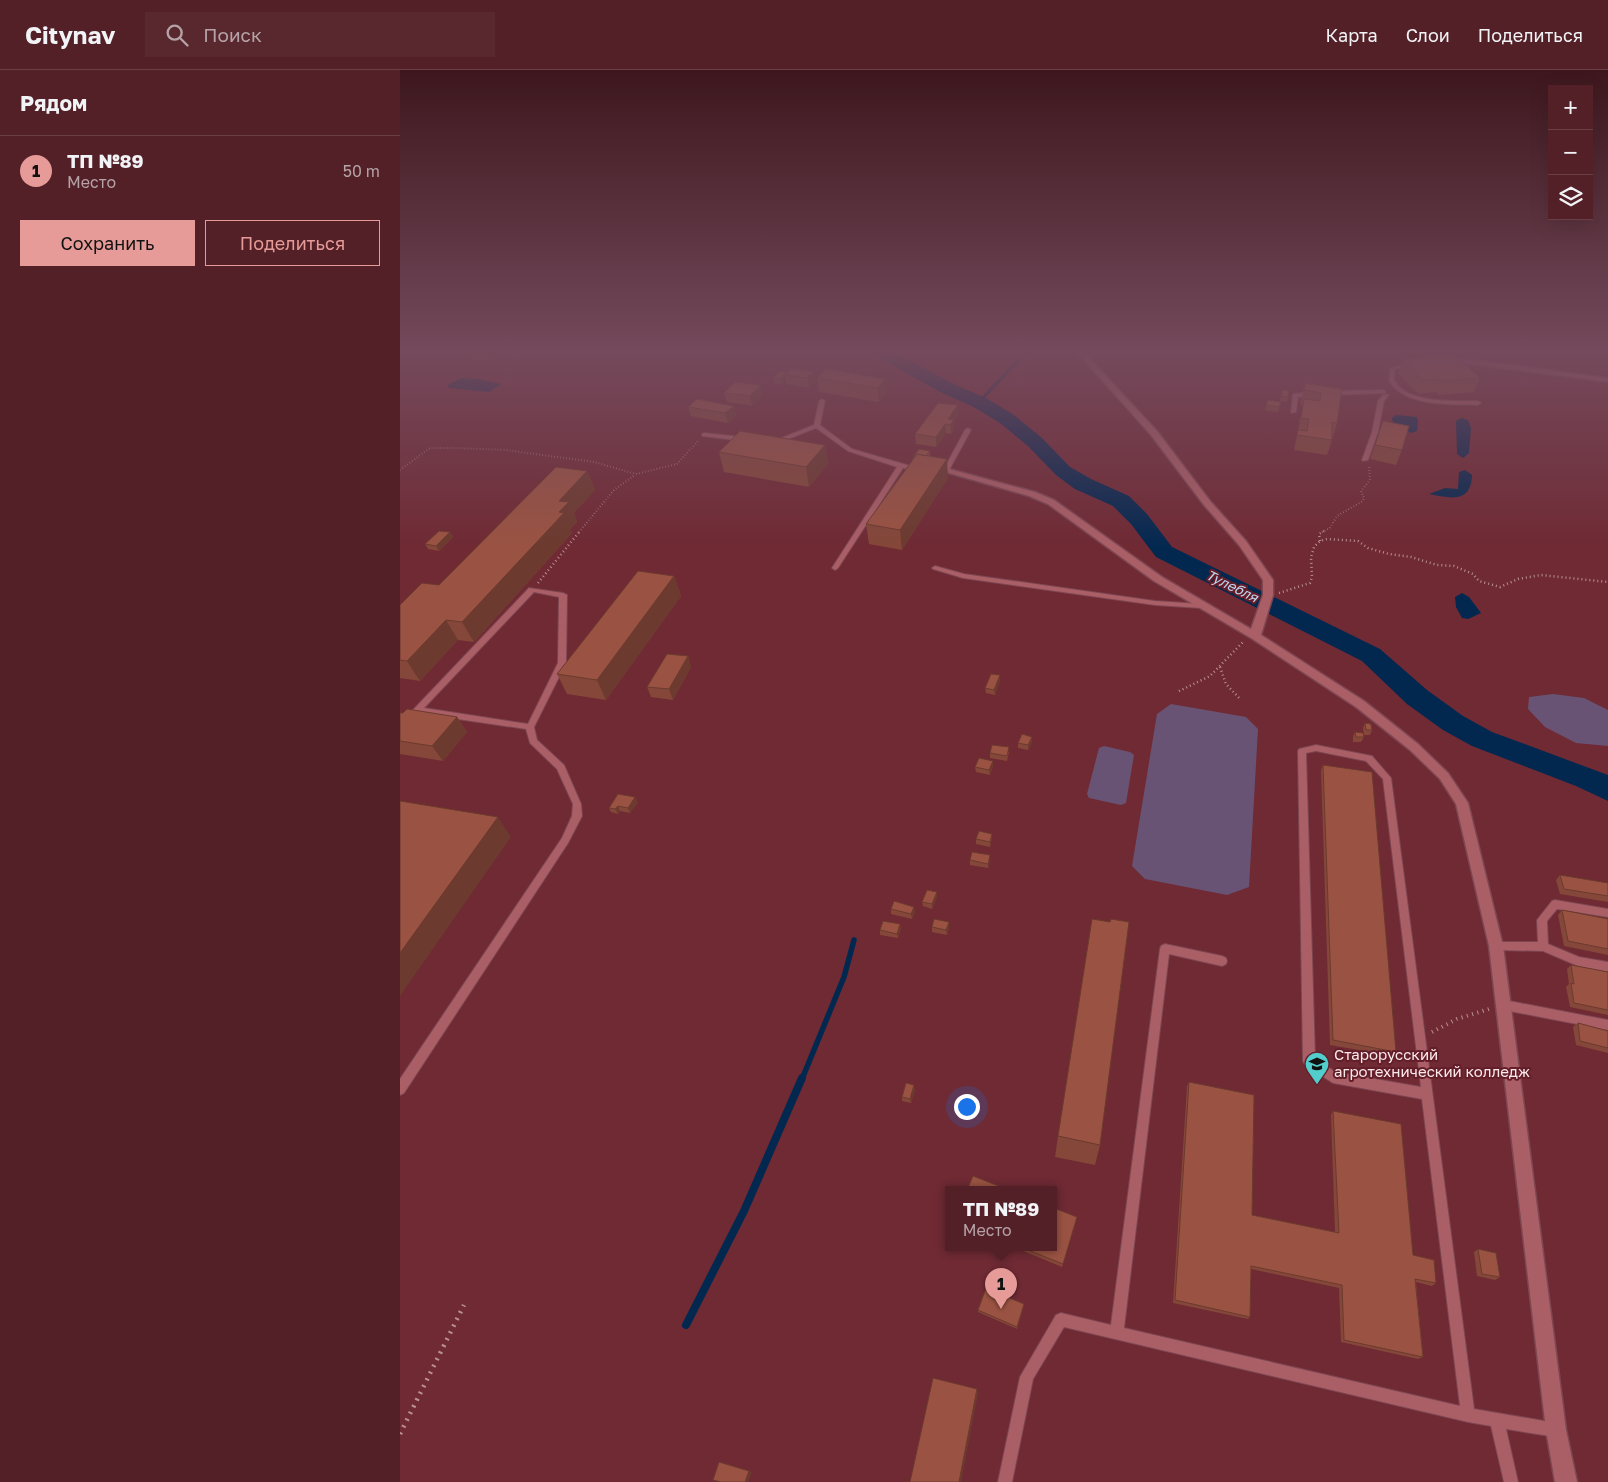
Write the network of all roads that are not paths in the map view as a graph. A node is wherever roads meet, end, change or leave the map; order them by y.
1 (819, 416) edge
2 (1138, 416) edge
3 (1378, 416) edge
4 (817, 426) junction
5 (968, 430) dead end
6 (704, 435) road end
7 (748, 440) edge
8 (765, 442) edge
9 (1365, 460) road end
10 (901, 466) junction
11 (946, 471) junction
12 (835, 568) dead end
13 (935, 568) dead end
14 (532, 590) joint
15 (1201, 606) junction
16 (1255, 636) junction
17 (530, 727) junction
18 (1608, 913) edge
19 (1496, 946) junction
20 (1543, 947) junction
21 (1222, 961) dead end
22 (1608, 967) edge
23 (1504, 1005) junction
24 (1608, 1025) edge
25 (400, 1089) edge
26 (1428, 1094) junction
27 (1117, 1332) junction
28 (1468, 1415) junction
29 (1497, 1420) junction
30 (1556, 1430) junction
31 (1006, 1482) edge
32 (1511, 1482) edge
33 (1566, 1482) edge

1 - 4 lane
2 - 16 street
3 - 9 lane
4 - 8 lane
4 - 10 lane
5 - 11 lane
6 - 7 lane
10 - 11 lane
10 - 12 lane
11 - 15 street
13 - 15 lane
14 - 17 lane
14 - 17 lane
15 - 16 street
16 - 19 street
17 - 25 lane
18 - 20 lane
19 - 20 lane
19 - 23 street
20 - 22 lane
21 - 27 lane
23 - 24 lane
23 - 30 street
26 - 26 lane
26 - 28 lane
27 - 28 lane
27 - 31 lane
28 - 29 lane
29 - 30 lane
29 - 32 lane
30 - 33 street

